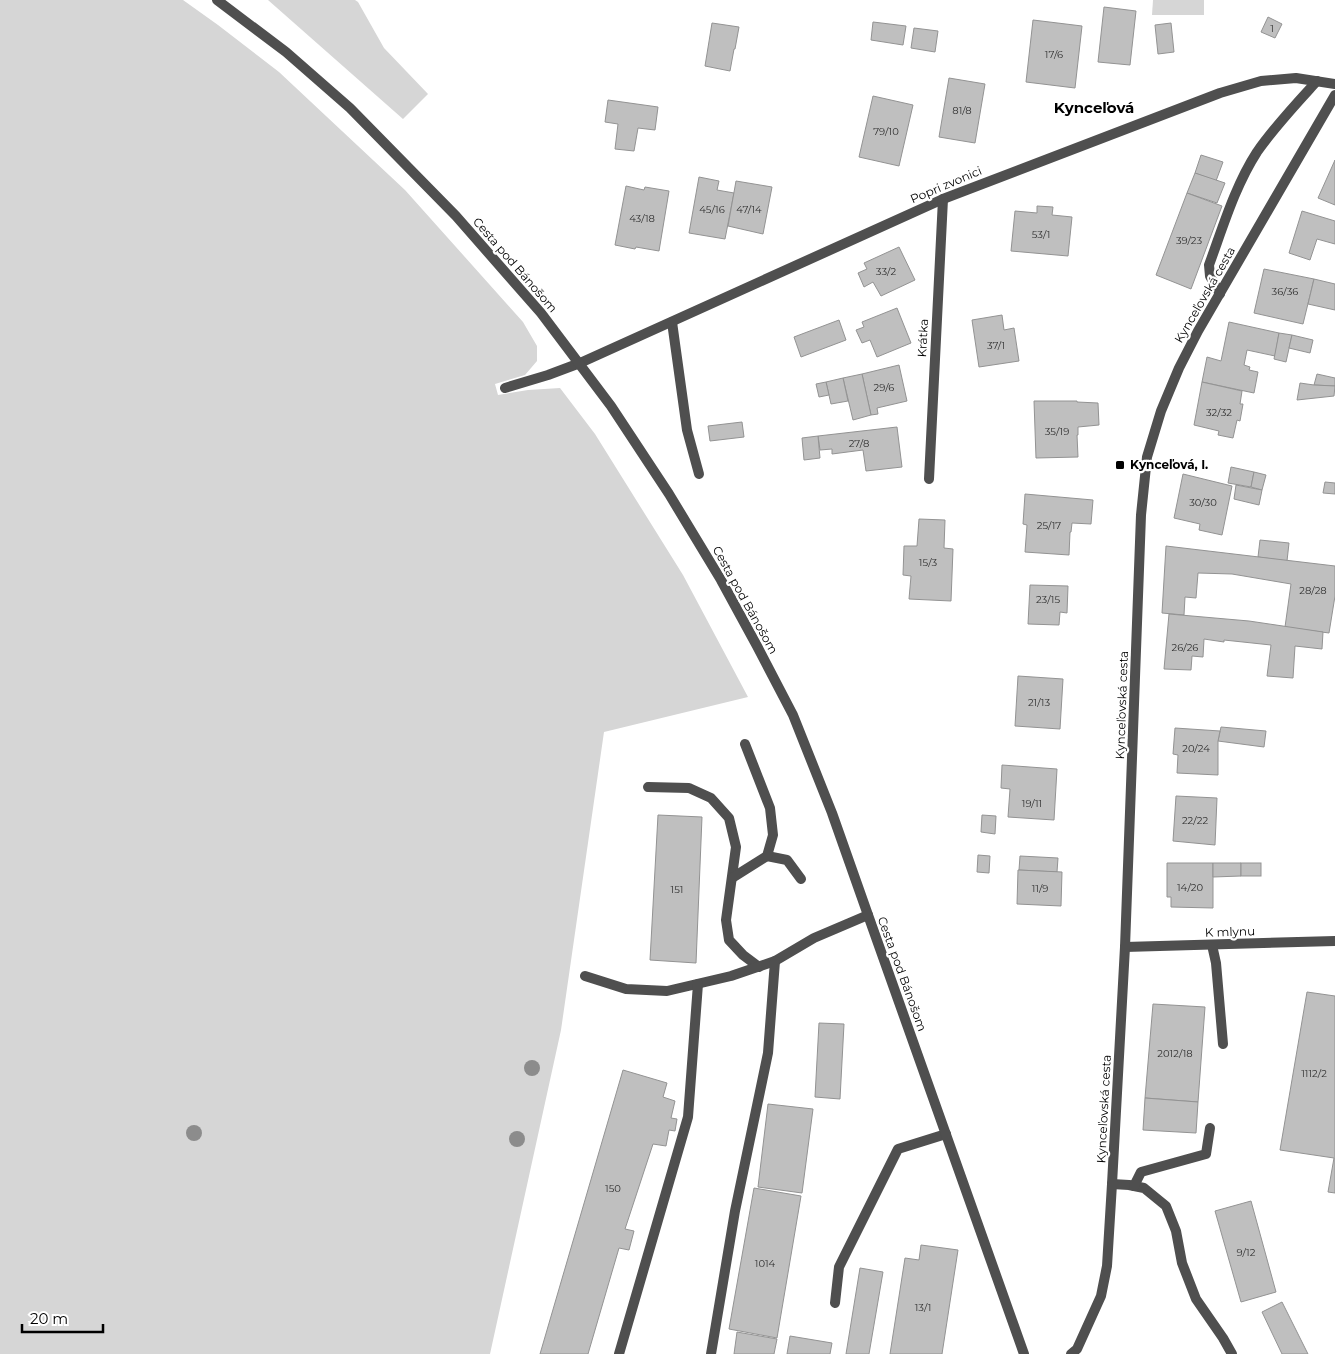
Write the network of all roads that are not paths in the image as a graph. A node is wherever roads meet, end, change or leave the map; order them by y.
1 (217, 0) edge
2 (1317, 81) junction
3 (1335, 84) edge
4 (1335, 95) edge
5 (943, 199) junction
6 (1220, 294) junction
7 (672, 322) junction
8 (580, 363) junction
9 (505, 388) dead end
10 (700, 474) dead end
11 (929, 479) dead end
12 (745, 744) dead end
13 (648, 787) dead end
14 (766, 856) junction
15 (732, 878) junction
16 (801, 879) dead end
17 (868, 915) junction
18 (1335, 941) edge
19 (1212, 945) junction
20 (1125, 947) junction
21 (775, 961) junction
22 (759, 967) junction
23 (584, 976) dead end
24 (698, 984) junction
25 (1223, 1044) dead end
26 (1210, 1128) dead end
27 (946, 1134) junction
28 (1112, 1184) junction
29 (1134, 1186) junction
30 (834, 1303) dead end
31 (619, 1354) edge
32 (711, 1354) edge
33 (1024, 1354) edge
34 (1071, 1354) edge
35 (1232, 1354) edge

1 - 8 street, Cesta pod Bánošom
2 - 3 street, Popri zvonici
2 - 5 street, Popri zvonici
2 - 6 street
4 - 6 street, Kynceľovská cesta
5 - 7 street, Popri zvonici
5 - 11 street, Krátka
6 - 20 street, Kynceľovská cesta
7 - 8 street, Popri zvonici
7 - 10 street
8 - 9 street, Popri zvonici
8 - 17 street, Cesta pod Bánošom
12 - 14 street
13 - 15 street
14 - 15 street
14 - 16 street
15 - 22 street
17 - 21 street
17 - 27 street, Cesta pod Bánošom
18 - 19 street, K mlynu
19 - 20 street, K mlynu
19 - 25 street
20 - 28 street, Kynceľovská cesta
21 - 22 street
21 - 32 street
22 - 24 street
23 - 24 street
24 - 31 street
26 - 29 street
27 - 30 street
27 - 33 street, Cesta pod Bánošom
28 - 29 street
28 - 34 street, Kynceľovská cesta
29 - 35 street

